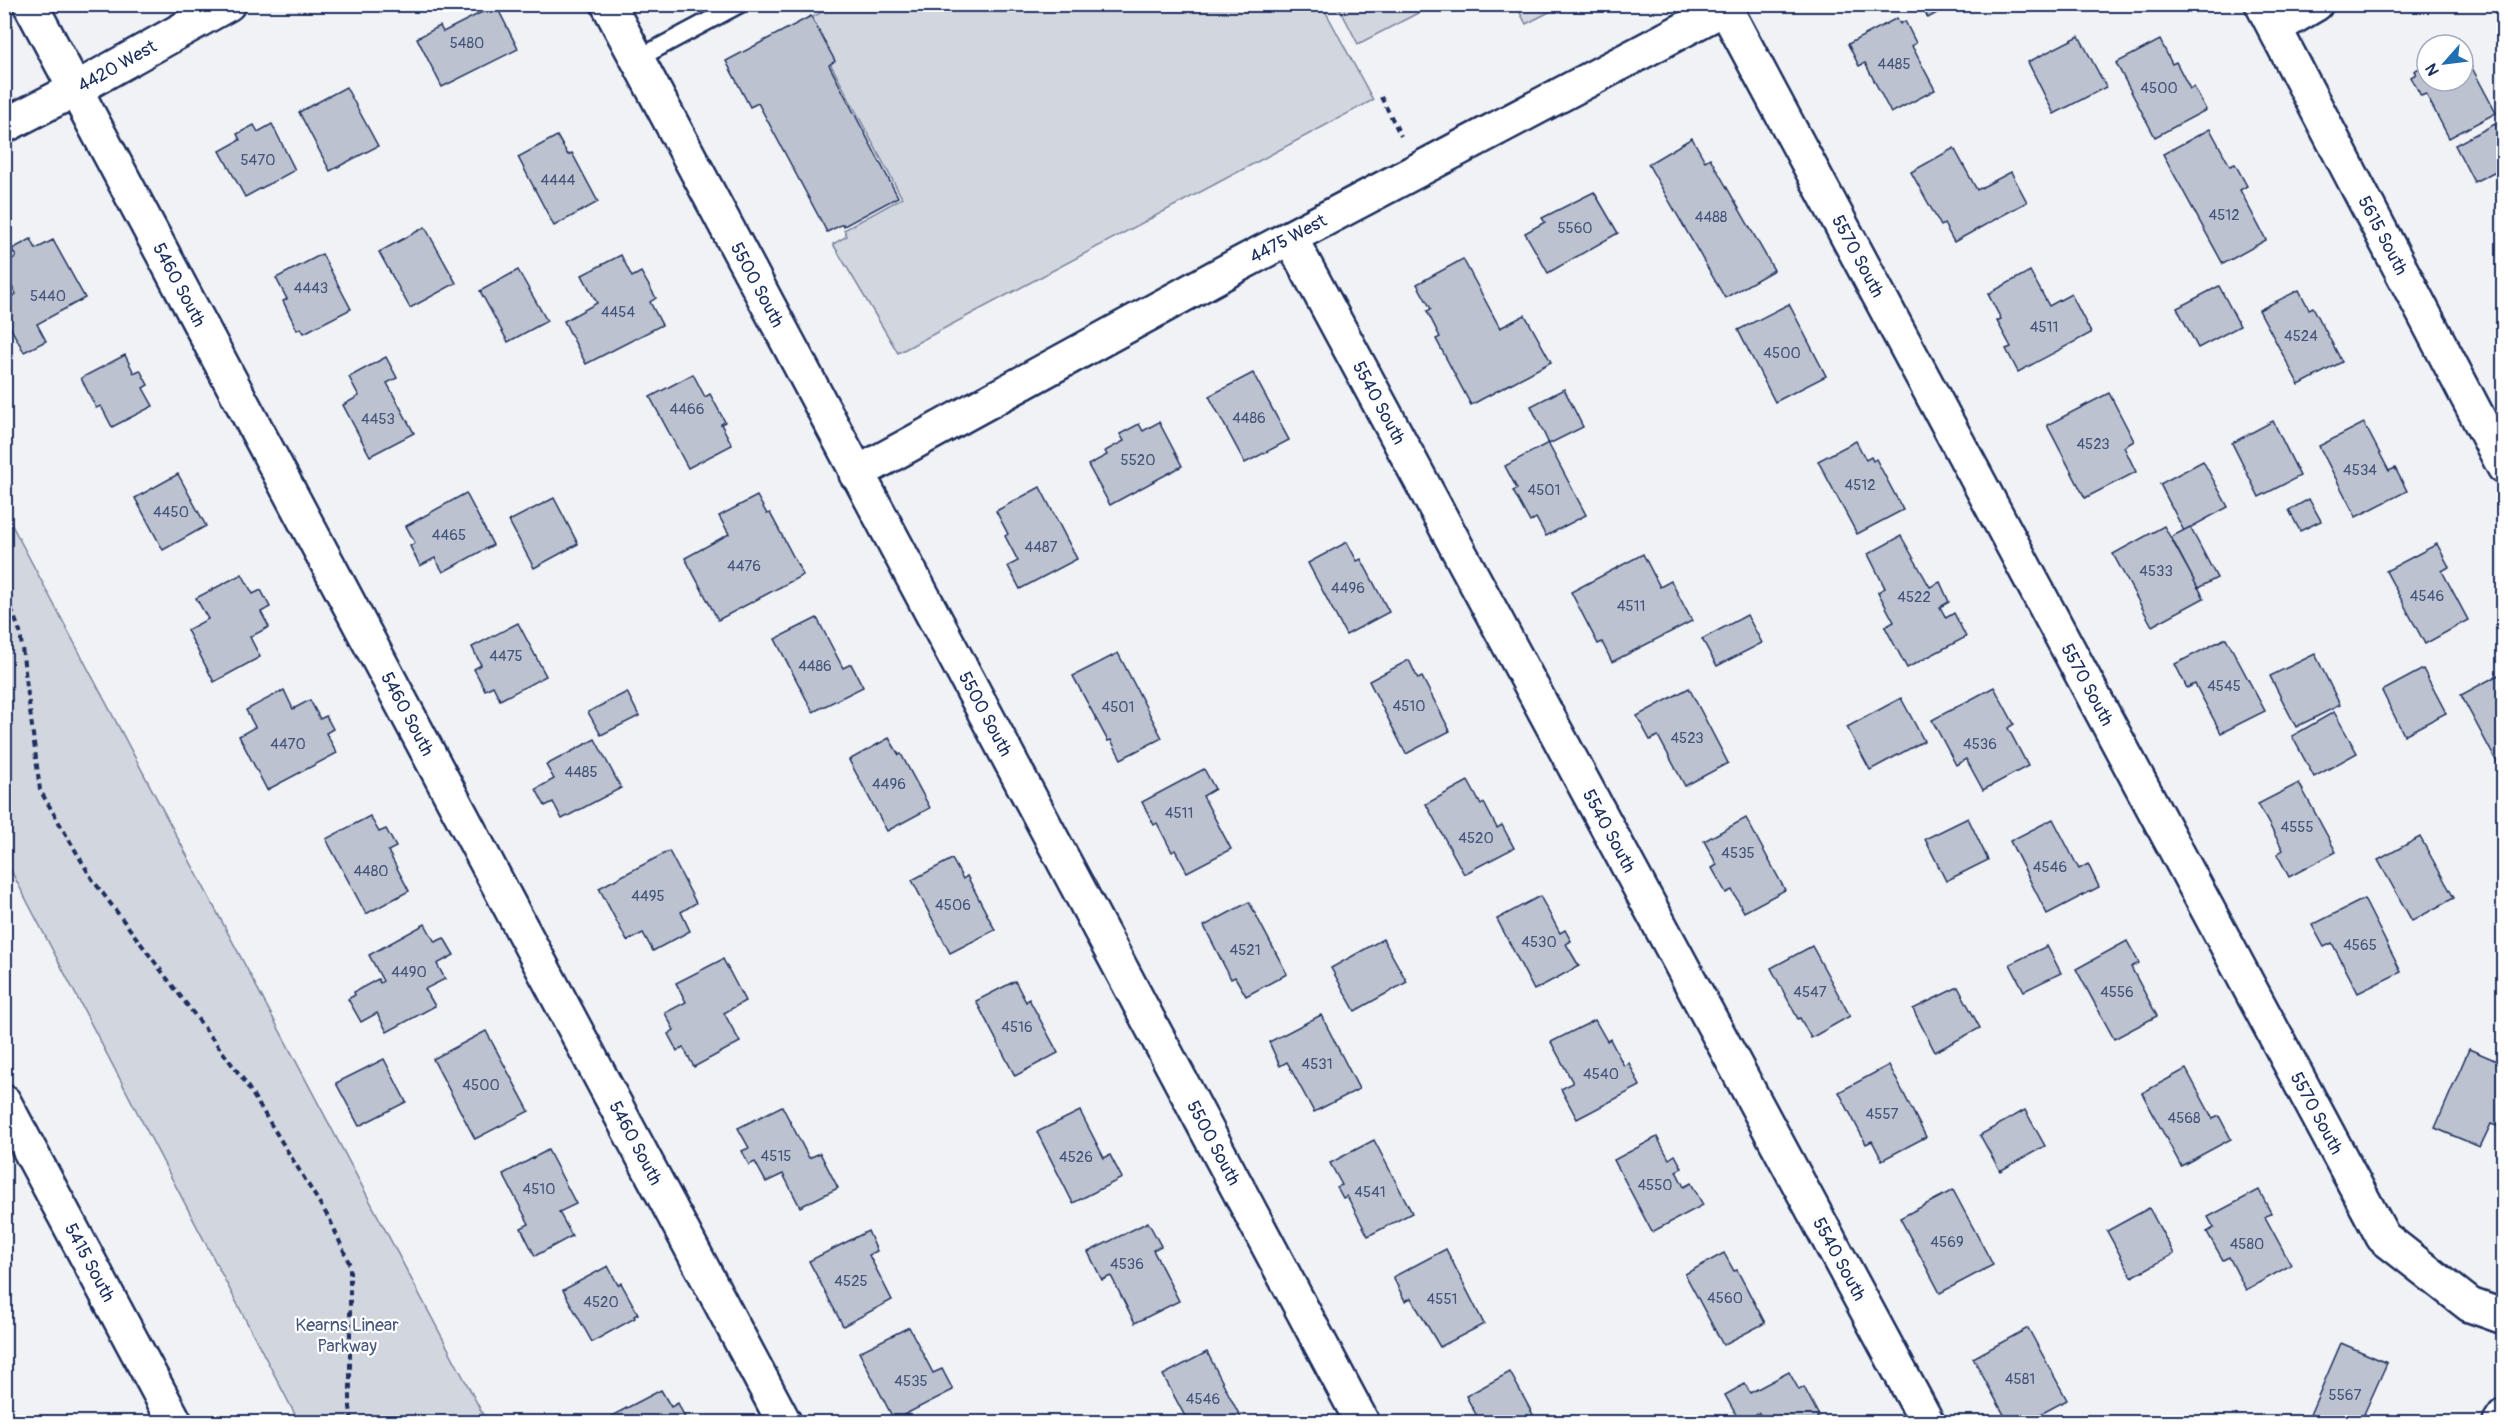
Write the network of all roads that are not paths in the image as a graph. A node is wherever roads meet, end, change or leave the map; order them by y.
1 (30, 4) edge
2 (228, 4) edge
3 (608, 4) edge
4 (740, 4) edge
5 (2316, 4) edge
6 (1724, 6) edge
7 (2268, 16) edge
8 (637, 59) junction
9 (74, 90) junction
10 (4, 126) edge
11 (1291, 239) junction
12 (2500, 453) edge
13 (856, 474) junction
14 (4, 1102) edge
15 (2504, 1317) edge
16 (2504, 1416) edge
17 (175, 1422) edge
18 (784, 1422) edge
19 (1362, 1422) edge
20 (1927, 1422) edge
21 (2500, 1422) edge

1 - 9 street, 5460 South
2 - 9 street, 4420 West
3 - 8 street, 5500 South
4 - 8 lane
5 - 7 street
6 - 11 street, 4475 West
6 - 15 street, 5570 South
7 - 12 street, 5615 South
8 - 13 street, 5500 South
9 - 10 street, 4420 West
9 - 18 street, 5460 South
11 - 13 street, 4475 West
11 - 20 street, 5540 South
13 - 19 street, 5500 South
14 - 17 street, 5415 South
16 - 21 street

